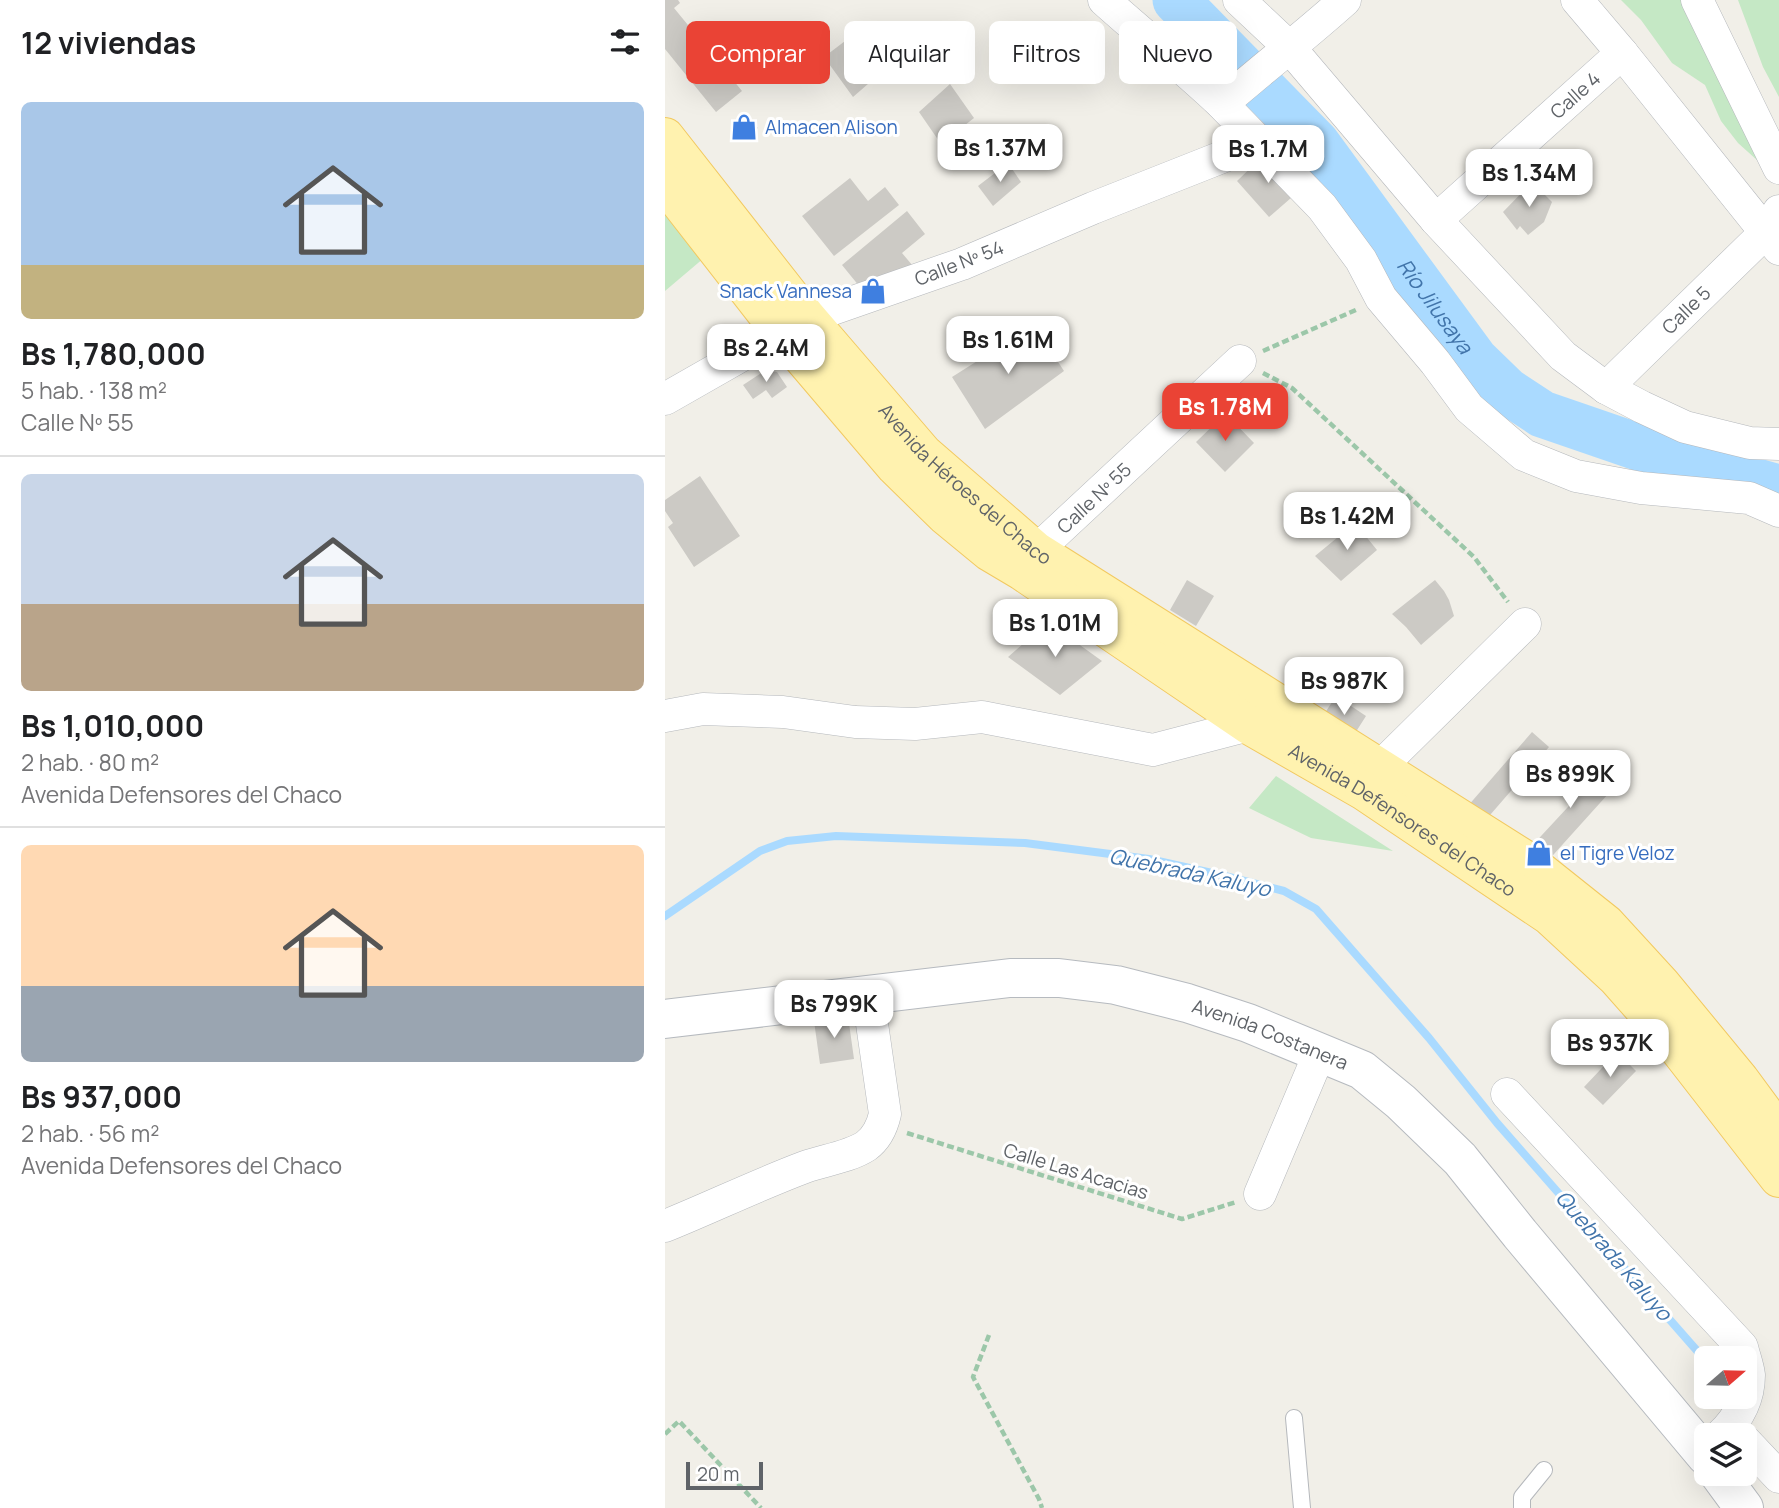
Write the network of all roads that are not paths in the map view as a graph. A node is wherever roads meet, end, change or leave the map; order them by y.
1 (1104, 0) edge
2 (1239, 0) edge
3 (1345, 0) edge
4 (1577, 0) edge
5 (1697, 0) edge
6 (1622, 53) junction
7 (1280, 55) junction
8 (1231, 96) junction
9 (665, 136) edge
10 (1260, 142) junction
11 (1779, 168) edge
12 (677, 183) edge
13 (1436, 220) junction
14 (1775, 230) edge
15 (794, 325) junction
16 (1240, 361) road end
17 (1607, 388) junction
18 (665, 399) edge
19 (1779, 444) edge
20 (1779, 511) edge
21 (1029, 561) junction
22 (1525, 624) road end
23 (1258, 711) junction
24 (665, 716) edge
25 (1372, 779) junction
26 (868, 996) junction
27 (665, 1019) edge
28 (1320, 1052) junction
29 (1507, 1094) dead end
30 (1779, 1132) edge
31 (1779, 1178) edge
32 (1260, 1195) road end
33 (665, 1226) edge
34 (1294, 1418) dead end
35 (1699, 1423) edge
36 (1734, 1423) edge
37 (1757, 1465) edge
38 (1544, 1470) dead end
39 (1779, 1477) edge
40 (1736, 1486) edge
41 (1302, 1508) edge
42 (1522, 1508) edge
43 (1744, 1508) edge

1 - 8 street
2 - 7 street
3 - 7 street
4 - 6 street
5 - 11 street
6 - 13 street, Calle 4
6 - 14 street
7 - 8 street
7 - 13 street
8 - 10 street
9 - 12 main road
10 - 15 street, Calle Nº 54
10 - 20 street
12 - 15 main road, Avenida Defensores del Chaco
13 - 17 street
14 - 17 street, Calle 5
15 - 18 street, Calle Nº 54
15 - 21 main road, Avenida Defensores del Chaco
16 - 21 street, Calle Nº 55
17 - 19 street
21 - 23 main road, Avenida Defensores del Chaco
22 - 25 street
23 - 24 street
23 - 25 main road, Avenida Defensores del Chaco
25 - 30 main road
25 - 31 main road, Avenida Defensores del Chaco
26 - 27 main road, Avenida Costanera
26 - 28 main road, Avenida Costanera
26 - 33 street
28 - 32 street
28 - 35 main road, Avenida Costanera
29 - 36 street
34 - 41 lane
37 - 39 street
38 - 42 lane
40 - 43 main road, Avenida Costanera

